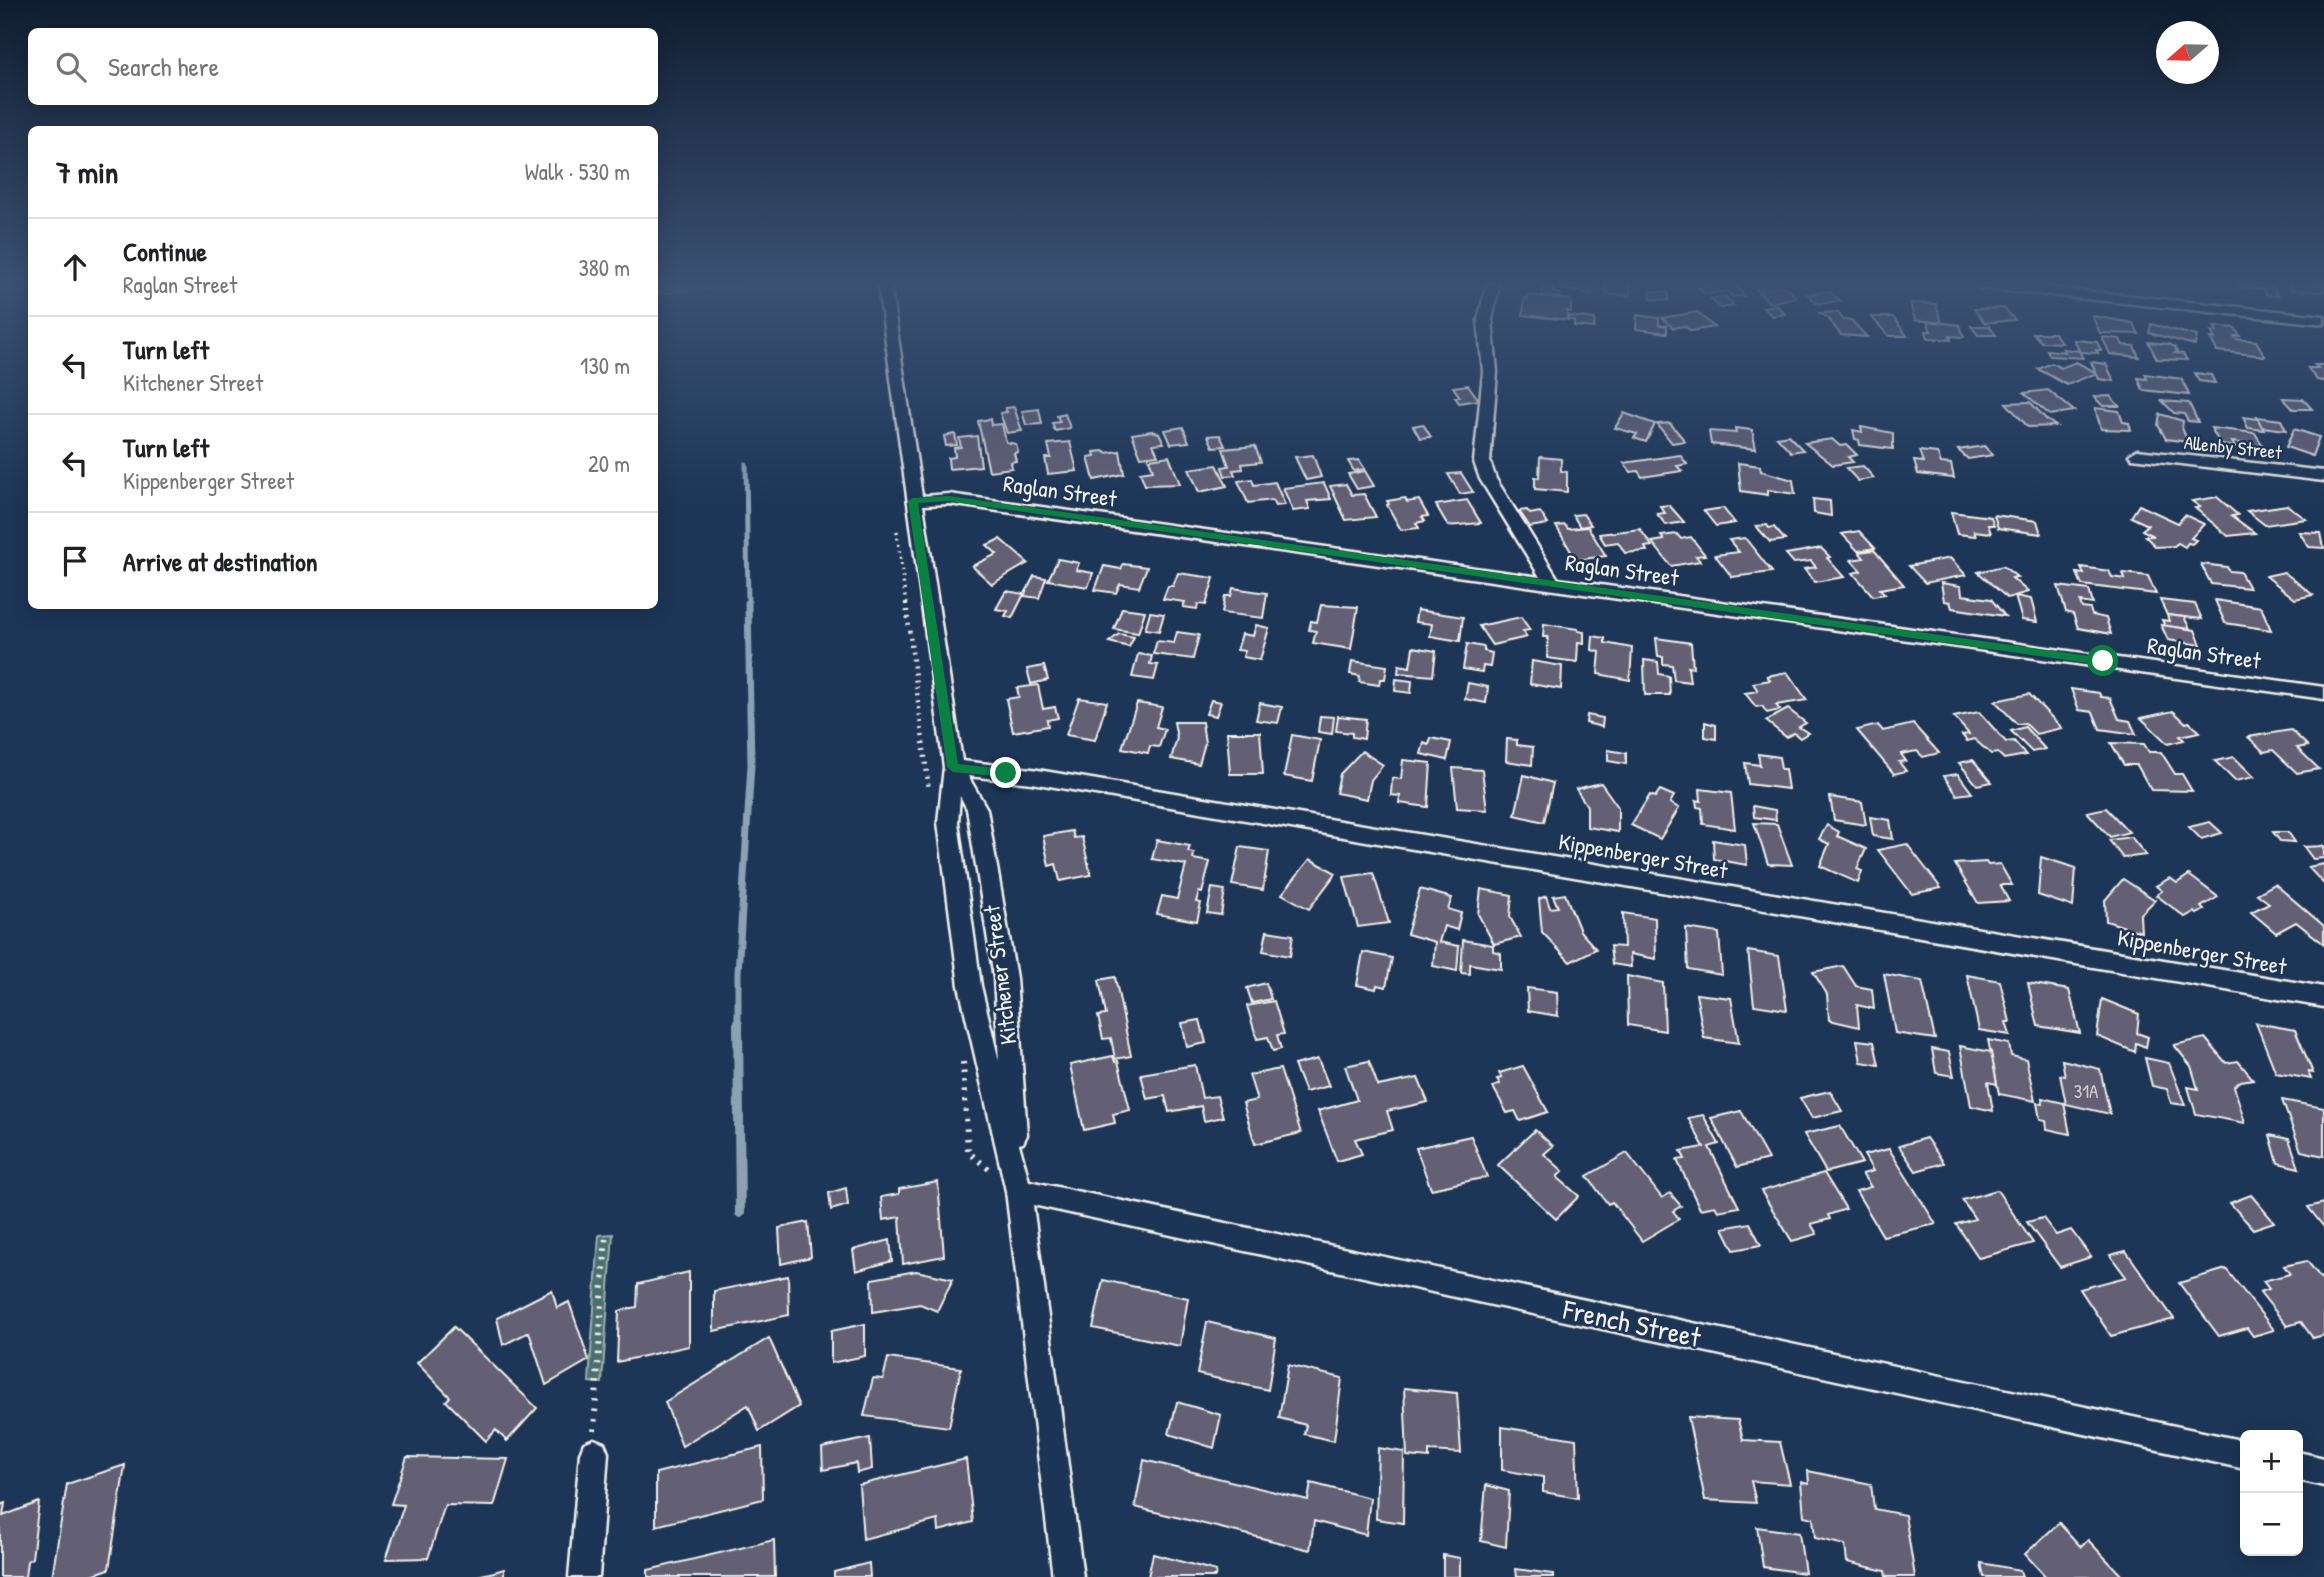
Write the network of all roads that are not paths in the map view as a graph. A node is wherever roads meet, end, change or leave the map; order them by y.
1 (894, 358) edge
2 (1489, 358) edge
3 (2137, 456) dead end
4 (2324, 476) edge
5 (913, 501) junction
6 (1552, 583) junction
7 (2324, 693) edge
8 (953, 767) junction
9 (2324, 998) edge
10 (1018, 1191) junction
11 (594, 1452) road end
12 (2240, 1454) edge
13 (2303, 1467) edge
14 (2324, 1472) edge
15 (584, 1577) edge
16 (1068, 1577) edge

1 - 5 street, Kitchener Street
2 - 6 street
3 - 4 street, Allenby Street
5 - 6 street, Raglan Street
5 - 8 street, Kitchener Street
6 - 7 street, Raglan Street
8 - 9 street, Kippenberger Street
8 - 10 street, Kitchener Street
8 - 10 street, Kitchener Street
10 - 12 street, French Street
10 - 16 street, Kitchener Street
11 - 15 street
13 - 14 street

